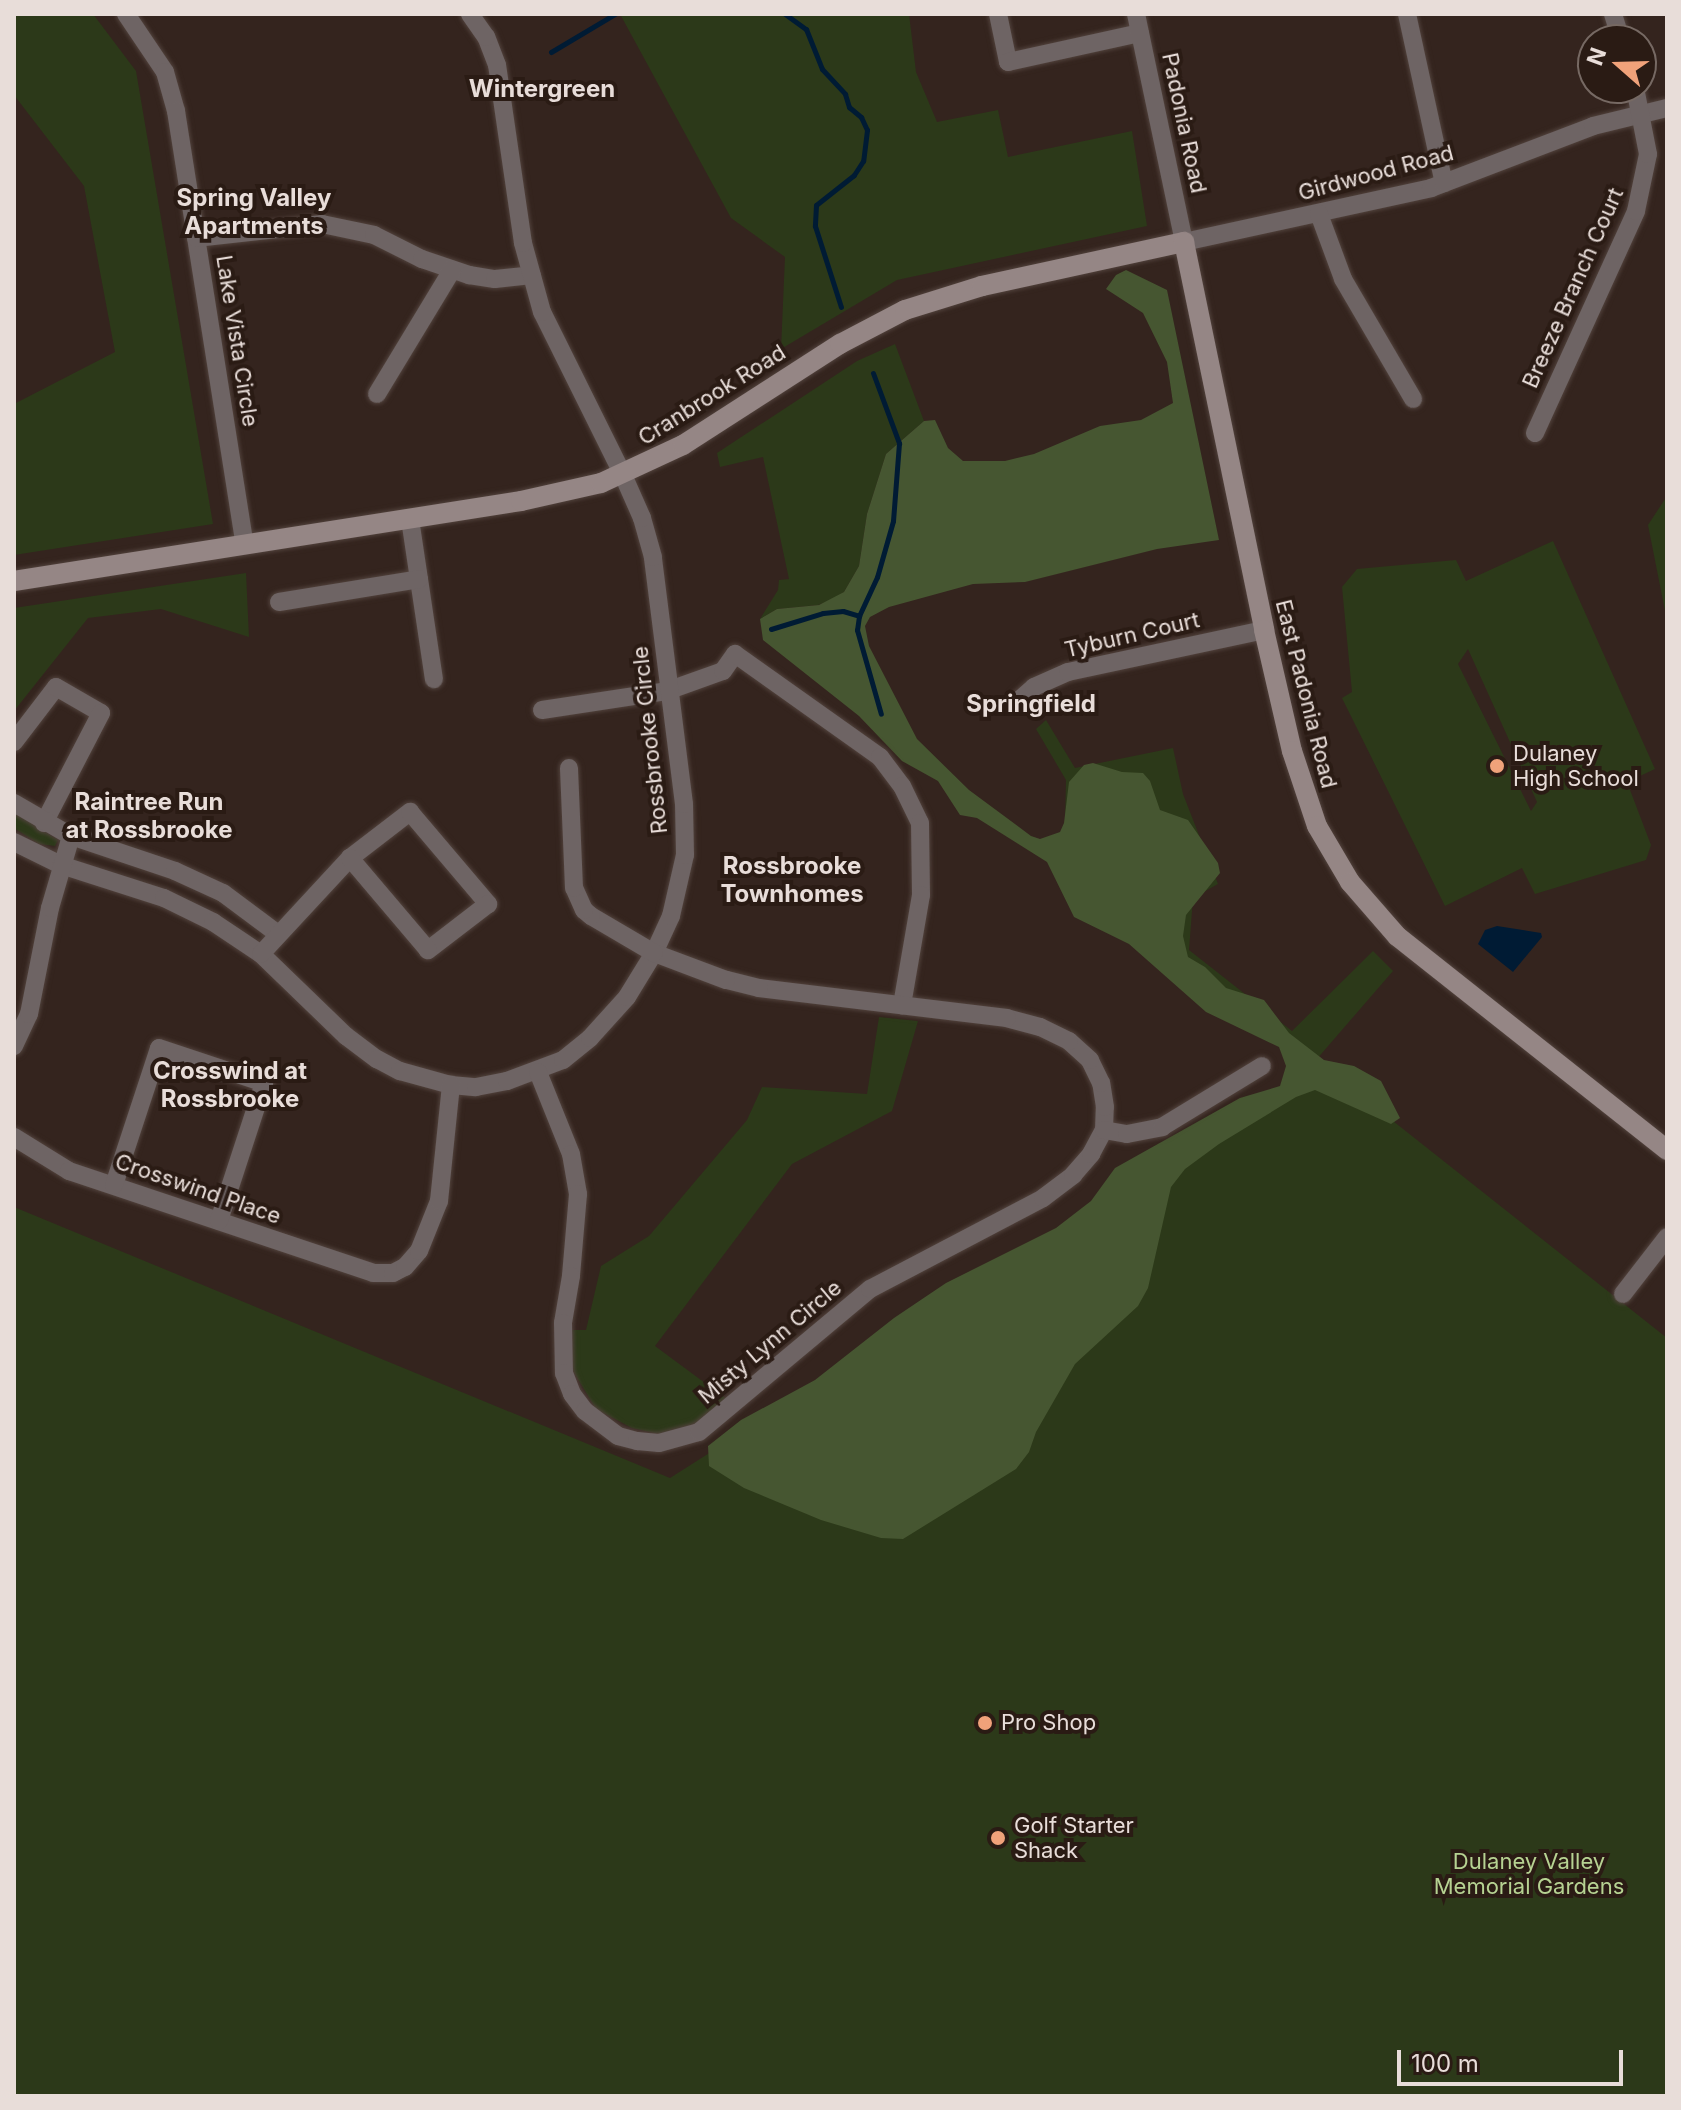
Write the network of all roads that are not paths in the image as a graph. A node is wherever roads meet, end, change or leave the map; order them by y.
1 (126, 14) edge
2 (470, 14) edge
3 (998, 14) edge
4 (1136, 14) edge
5 (1407, 14) edge
6 (1140, 33) junction
7 (1640, 104) edge
8 (1667, 108) edge
9 (1643, 112) junction
10 (1444, 183) junction
11 (1319, 214) junction
12 (196, 238) junction
13 (1184, 242) junction
14 (452, 270) junction
15 (532, 275) junction
16 (377, 394) dead end
17 (1413, 399) dead end
18 (1535, 433) dead end
19 (623, 475) junction
20 (410, 519) junction
21 (245, 545) junction
22 (419, 579) junction
23 (14, 581) edge
24 (279, 602) dead end
25 (1264, 630) junction
26 (434, 679) dead end
27 (667, 691) junction
28 (1017, 702) dead end
29 (542, 710) dead end
30 (14, 742) edge
31 (569, 768) dead end
32 (14, 803) edge
33 (44, 823) junction
34 (71, 836) junction
35 (14, 842) edge
36 (350, 858) junction
37 (61, 865) junction
38 (278, 934) junction
39 (654, 953) junction
40 (261, 954) junction
41 (902, 1005) junction
42 (14, 1046) edge
43 (1262, 1066) dead end
44 (538, 1072) junction
45 (451, 1085) junction
46 (1104, 1130) junction
47 (14, 1137) edge
48 (1667, 1150) edge
49 (114, 1185) junction
50 (219, 1221) junction
51 (1667, 1237) edge
52 (1623, 1294) dead end

1 - 12 street, Lake Vista Circle
2 - 15 street
3 - 6 street
4 - 6 street, Padonia Road
5 - 10 street
6 - 13 street, Padonia Road
7 - 9 street, Breeze Branch Court
8 - 9 street, Girdwood Road
9 - 10 street, Girdwood Road
9 - 18 street, Breeze Branch Court
10 - 11 street, Girdwood Road
11 - 13 street, Girdwood Road
11 - 17 street
12 - 14 street
12 - 21 street, Lake Vista Circle
13 - 19 street, Cranbrook Road
13 - 25 street, East Padonia Road
14 - 15 street
14 - 16 street
15 - 19 street
19 - 20 street, Cranbrook Road
19 - 27 street, Rossbrooke Circle
20 - 21 street, Cranbrook Road
20 - 22 street
21 - 23 street, Cranbrook Road
22 - 24 street
22 - 26 street
25 - 28 street, Tyburn Court
25 - 48 street, East Padonia Road
27 - 29 street
27 - 39 street, Rossbrooke Circle
27 - 41 street
30 - 33 street
31 - 39 street
32 - 33 street
33 - 34 street
34 - 37 street
34 - 38 street
35 - 37 street, Rossbrooke Circle
36 - 36 street
36 - 38 street
37 - 40 street, Rossbrooke Circle
37 - 42 street
38 - 40 street
39 - 41 street
39 - 44 street, Rossbrooke Circle
40 - 45 street, Rossbrooke Circle
41 - 46 street
43 - 46 street
44 - 45 street, Rossbrooke Circle
44 - 46 street, Misty Lynn Circle
45 - 50 street, Crosswind Place
47 - 49 street, Crosswind Place
49 - 50 street, Crosswind Place
49 - 50 street
51 - 52 street

